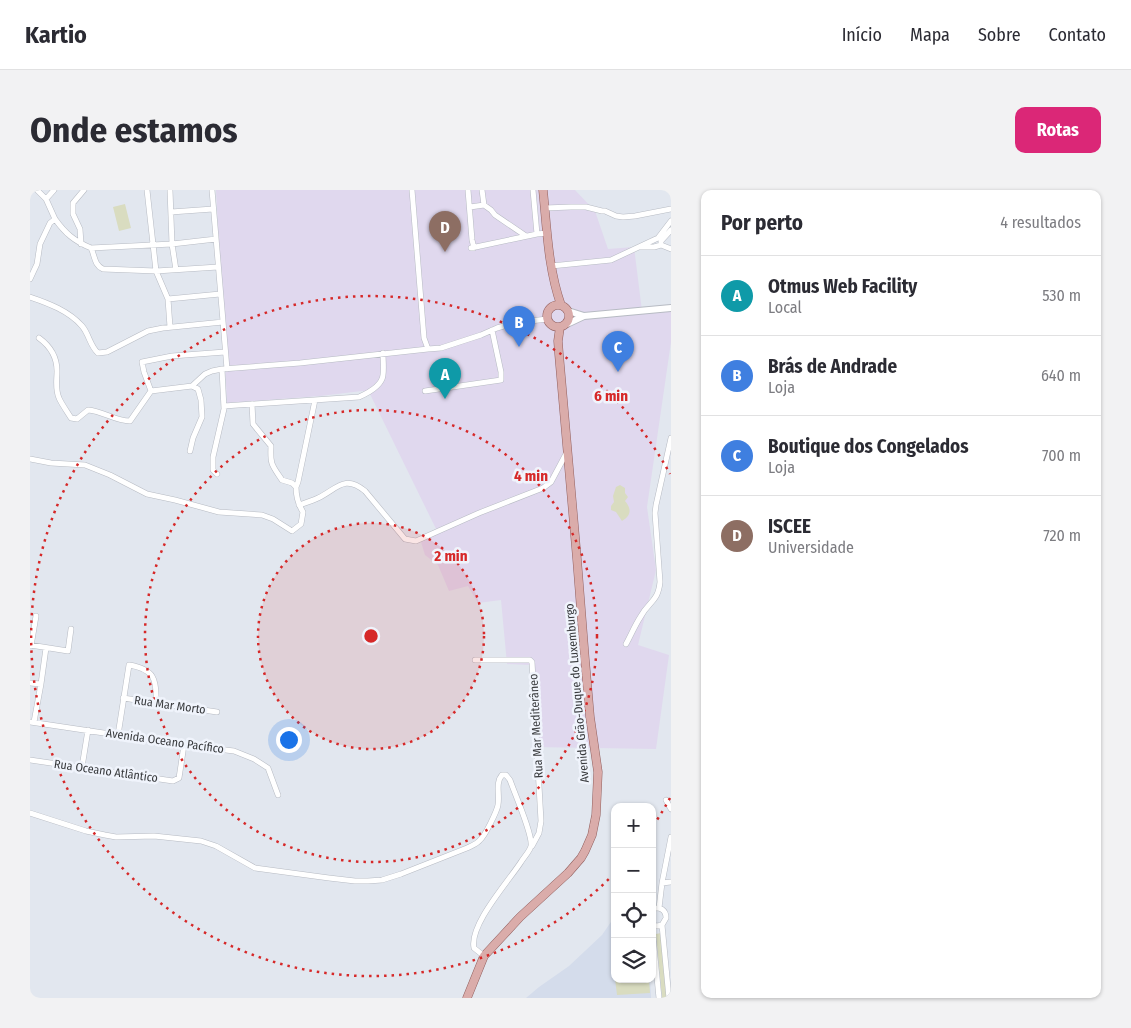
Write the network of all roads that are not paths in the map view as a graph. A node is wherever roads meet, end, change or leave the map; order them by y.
1 (37, 190) edge
2 (54, 190) edge
3 (84, 190) edge
4 (148, 190) edge
5 (170, 190) edge
6 (212, 190) edge
7 (412, 190) edge
8 (468, 190) edge
9 (482, 190) edge
10 (533, 190) edge
11 (543, 190) edge
12 (46, 199) junction
13 (484, 204) junction
14 (470, 207) junction
15 (545, 208) junction
16 (213, 209) junction
17 (671, 209) edge
18 (171, 212) junction
19 (54, 218) junction
20 (671, 221) edge
21 (671, 230) edge
22 (547, 233) junction
23 (537, 234) junction
24 (526, 236) junction
25 (658, 238) junction
26 (216, 239) junction
27 (81, 244) junction
28 (172, 244) junction
29 (152, 245) junction
30 (661, 245) junction
31 (638, 247) junction
32 (91, 248) junction
33 (671, 249) edge
34 (551, 266) junction
35 (218, 267) junction
36 (176, 270) junction
37 (156, 271) junction
38 (30, 279) edge
39 (556, 290) junction
40 (220, 294) junction
41 (30, 297) edge
42 (168, 299) junction
43 (671, 302) edge
44 (561, 306) junction
45 (668, 308) edge
46 (549, 309) junction
47 (568, 311) junction
48 (584, 316) junction
49 (547, 319) junction
50 (223, 322) junction
51 (560, 326) junction
52 (170, 327) junction
53 (492, 330) junction
54 (39, 338) dead end
55 (428, 349) junction
56 (225, 352) junction
57 (383, 354) junction
58 (224, 369) junction
59 (192, 386) junction
60 (151, 391) junction
61 (425, 391) dead end
62 (315, 400) junction
63 (252, 404) junction
64 (224, 406) junction
65 (671, 438) edge
66 (190, 451) dead end
67 (567, 451) junction
68 (30, 459) edge
69 (217, 474) dead end
70 (296, 487) junction
71 (299, 505) junction
72 (36, 616) dead end
73 (71, 630) dead end
74 (626, 644) dead end
75 (31, 646) edge
76 (46, 648) junction
77 (475, 660) dead end
78 (30, 683) edge
79 (41, 684) junction
80 (123, 698) junction
81 (156, 703) junction
82 (217, 712) dead end
83 (32, 722) edge
84 (88, 730) junction
85 (118, 735) junction
86 (184, 745) junction
87 (30, 760) edge
88 (82, 767) junction
89 (278, 795) dead end
90 (666, 800) dead end
91 (671, 808) edge
92 (30, 813) edge
93 (671, 837) edge
94 (531, 846) junction
95 (671, 882) edge
96 (662, 883) junction
97 (656, 908) edge
98 (659, 908) junction
99 (668, 918) edge
100 (662, 925) junction
101 (656, 926) edge
102 (653, 938) edge
103 (484, 956) junction
104 (669, 980) edge
105 (468, 998) edge
106 (659, 998) edge
107 (669, 998) edge

1 - 12 street
2 - 12 street
3 - 27 street
4 - 29 street
5 - 18 street
6 - 16 street
7 - 55 street
8 - 14 street
9 - 13 street
10 - 23 street
11 - 15 main road
12 - 19 street
13 - 14 street
13 - 24 street
14 - 24 street
15 - 17 street
15 - 22 main road
16 - 18 street
16 - 26 street
18 - 28 street
19 - 27 street
19 - 38 street
20 - 25 street
21 - 30 street
22 - 23 street
22 - 34 main road
23 - 24 street
25 - 30 street
25 - 31 street
26 - 28 street
26 - 35 street
27 - 32 street
28 - 29 street
28 - 36 street
29 - 32 street
29 - 37 street
30 - 31 street
30 - 33 street
31 - 34 street
32 - 37 street
34 - 39 main road
35 - 36 street
35 - 40 street
36 - 37 street
37 - 42 street
39 - 44 main road
39 - 46 main road
40 - 42 street
40 - 50 street
41 - 52 street
42 - 52 street
43 - 45 street
44 - 46 main road
44 - 47 main road
45 - 48 street
46 - 49 main road
47 - 48 street
47 - 51 main road
48 - 51 street
49 - 51 main road
49 - 53 street
50 - 52 street
50 - 56 street
51 - 67 main road, Avenida Grão-Duque do Luxemburgo
53 - 55 street
53 - 61 street
54 - 60 street
55 - 57 street
56 - 58 street
56 - 60 street
57 - 58 street
57 - 62 street
58 - 59 street
58 - 64 street
59 - 60 street
59 - 66 street
62 - 63 street
62 - 70 street
63 - 64 street
63 - 70 street
64 - 69 street
65 - 74 street
67 - 71 street
67 - 103 main road, Avenida Grão-Duque do Luxemburgo
68 - 71 street
70 - 71 street
72 - 75 street
73 - 76 street
75 - 76 street
76 - 79 street
77 - 94 street, Rua Mar Mediterâneo
78 - 79 street
79 - 83 street
80 - 81 street, Rua Mar Morto
80 - 81 street
80 - 85 street
81 - 82 street, Rua Mar Morto
83 - 84 street, Avenida Oceano Pacífico
84 - 85 street, Avenida Oceano Pacífico
84 - 88 street
85 - 86 street, Avenida Oceano Pacífico
86 - 88 street, Rua Oceano Atlântico
86 - 89 street, Avenida Oceano Pacífico
87 - 88 street, Rua Oceano Atlântico
90 - 91 street
92 - 94 street
93 - 96 street
94 - 103 street
95 - 96 street
96 - 98 street
97 - 98 street
98 - 99 street
99 - 100 street
100 - 101 street
100 - 104 street
102 - 106 street
103 - 105 main road, Avenida Grão-Duque do Luxemburgo
104 - 107 street

